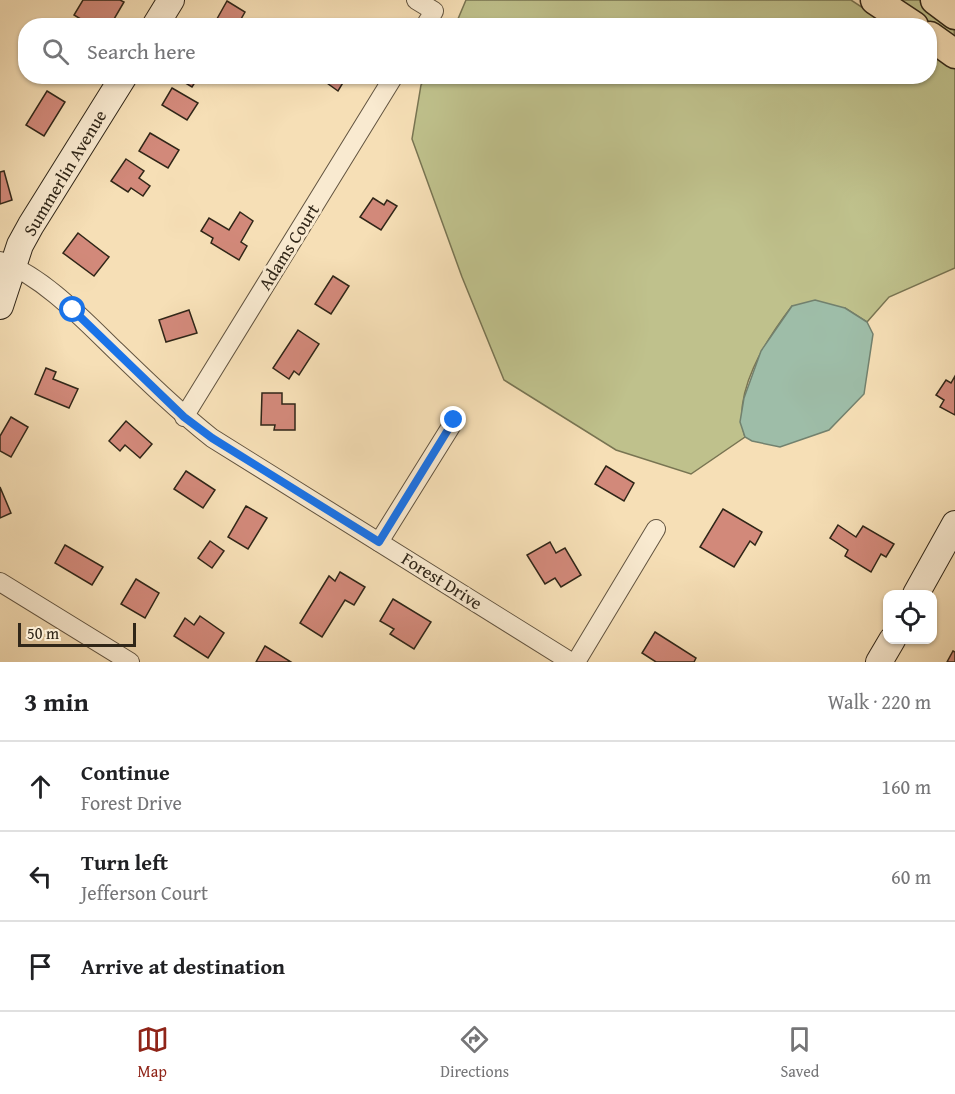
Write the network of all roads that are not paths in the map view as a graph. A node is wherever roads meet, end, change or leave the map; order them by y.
1 (171, 0) edge
2 (416, 0) edge
3 (875, 0) edge
4 (935, 0) edge
5 (955, 15) edge
6 (160, 18) edge
7 (429, 18) edge
8 (903, 18) edge
9 (937, 41) edge
10 (955, 54) edge
11 (118, 84) edge
12 (389, 84) edge
13 (7, 263) edge
14 (0, 306) edge
15 (184, 417) junction
16 (454, 420) dead end
17 (955, 524) edge
18 (656, 529) dead end
19 (379, 542) junction
20 (0, 582) edge
21 (918, 590) edge
22 (888, 644) edge
23 (109, 657) edge
24 (130, 662) edge
25 (571, 662) edge
26 (576, 662) edge
27 (879, 662) edge

1 - 6 street
2 - 7 street
3 - 8 main road
4 - 5 main road
9 - 10 main road
11 - 13 street, Summerlin Avenue
12 - 15 street, Adams Court
13 - 14 street, Summerlin Avenue
13 - 15 street, Forest Drive
15 - 19 street, Forest Drive
16 - 19 street
17 - 21 street
18 - 26 street
19 - 25 street, Forest Drive
20 - 23 street
22 - 27 street
23 - 24 street

